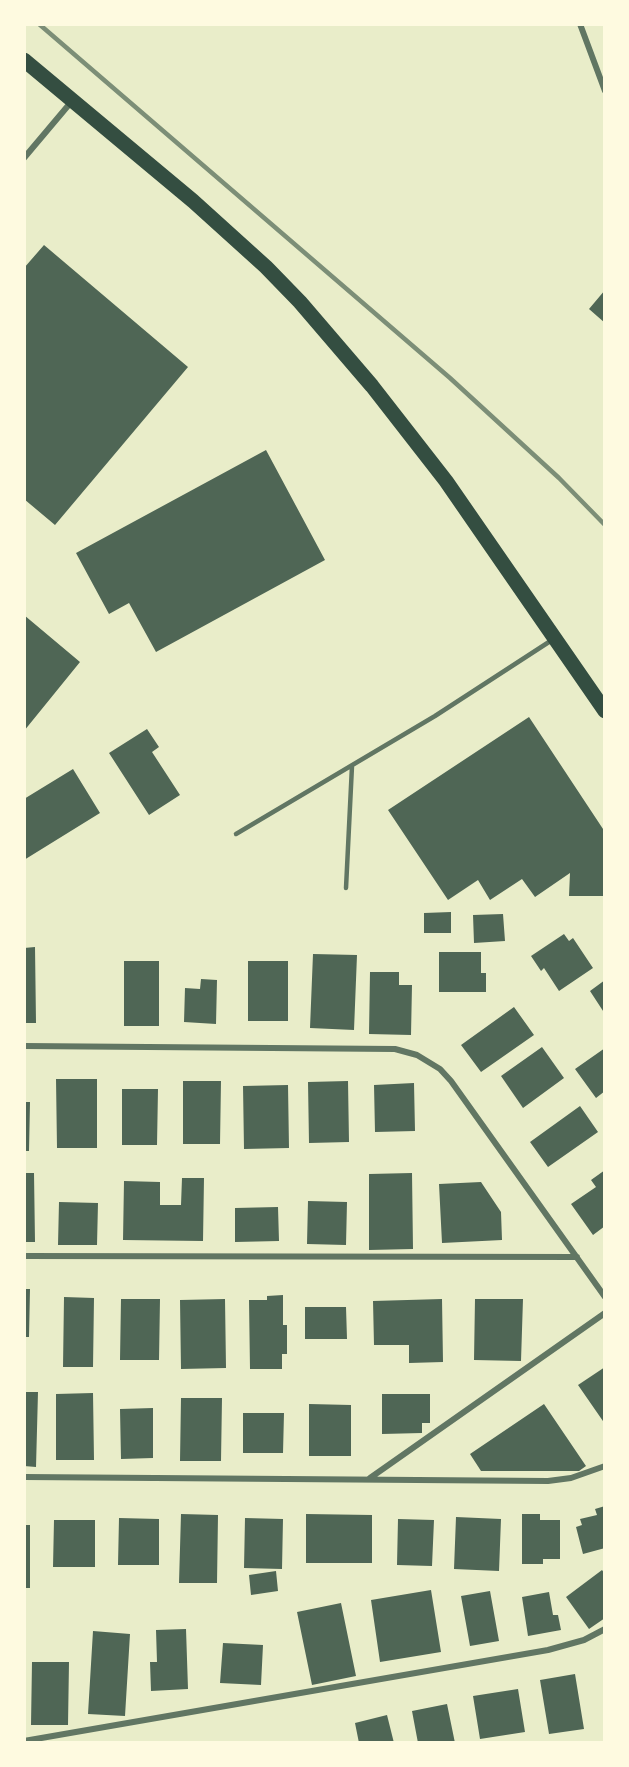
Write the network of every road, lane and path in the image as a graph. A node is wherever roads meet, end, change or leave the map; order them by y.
1 (580, 24) edge
2 (24, 60) edge
3 (605, 91) edge
4 (72, 101) junction
5 (24, 158) edge
6 (555, 638) junction
7 (605, 711) edge
8 (352, 765) junction
9 (236, 834) dead end
10 (346, 888) dead end
11 (24, 1046) edge
12 (24, 1256) edge
13 (577, 1257) junction
14 (605, 1297) edge
15 (605, 1313) edge
16 (605, 1466) edge
17 (24, 1477) edge
18 (369, 1479) junction
19 (605, 1629) edge
20 (24, 1741) edge

1 - 3 street
2 - 4 main road
4 - 5 street
4 - 6 main road
6 - 7 main road
6 - 8 lane
8 - 9 lane
8 - 10 lane
11 - 13 street
12 - 13 street
13 - 14 street
15 - 18 street
16 - 18 street
17 - 18 street
19 - 20 street

